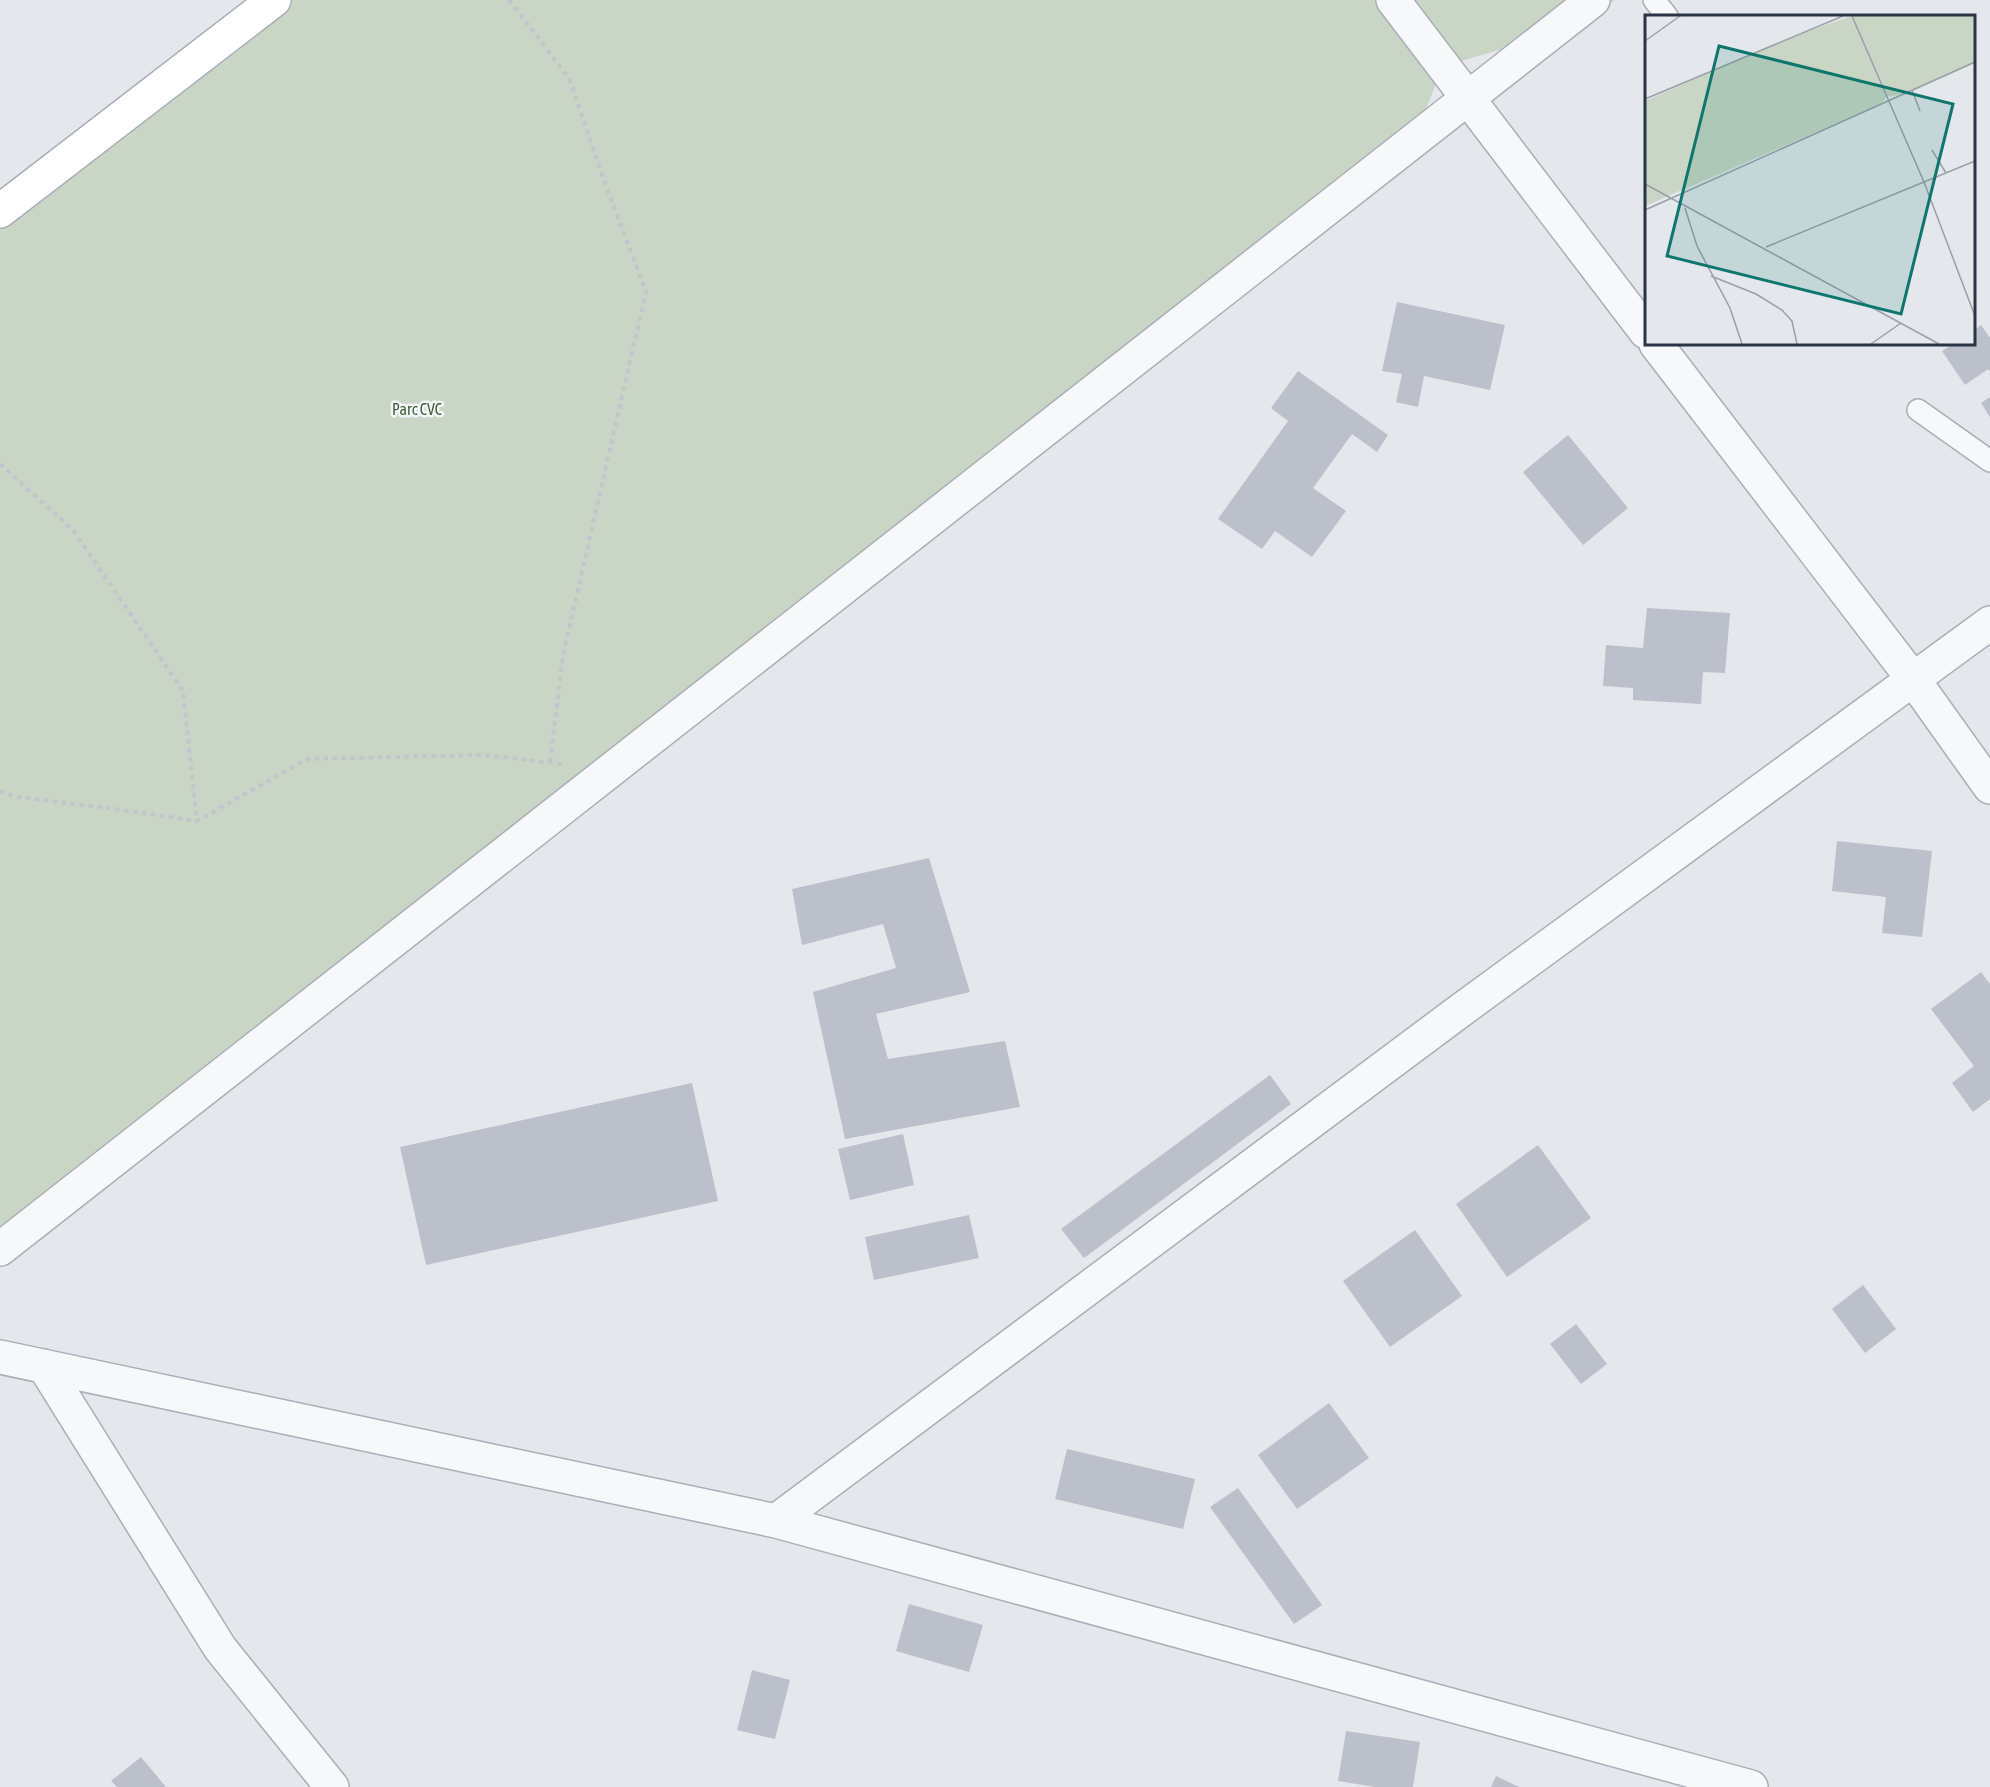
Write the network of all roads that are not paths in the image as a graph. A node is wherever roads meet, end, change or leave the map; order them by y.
1 (274, 0) edge
2 (1393, 0) edge
3 (1593, 0) edge
4 (1654, 0) edge
5 (1666, 15) edge
6 (1467, 98) junction
7 (0, 211) edge
8 (1645, 329) edge
9 (1657, 345) edge
10 (1918, 410) dead end
11 (1990, 461) edge
12 (1990, 623) edge
13 (1913, 680) junction
14 (1990, 787) edge
15 (0, 1249) edge
16 (0, 1357) edge
17 (44, 1366) junction
18 (776, 1521) junction
19 (332, 1787) edge
20 (1751, 1787) edge

1 - 7 main road
2 - 6 street
3 - 6 street
4 - 5 lane
6 - 8 street
6 - 15 street
9 - 13 street
10 - 11 lane
12 - 13 street
13 - 14 street
13 - 18 street
16 - 17 street
17 - 18 street
17 - 19 street
18 - 20 street

